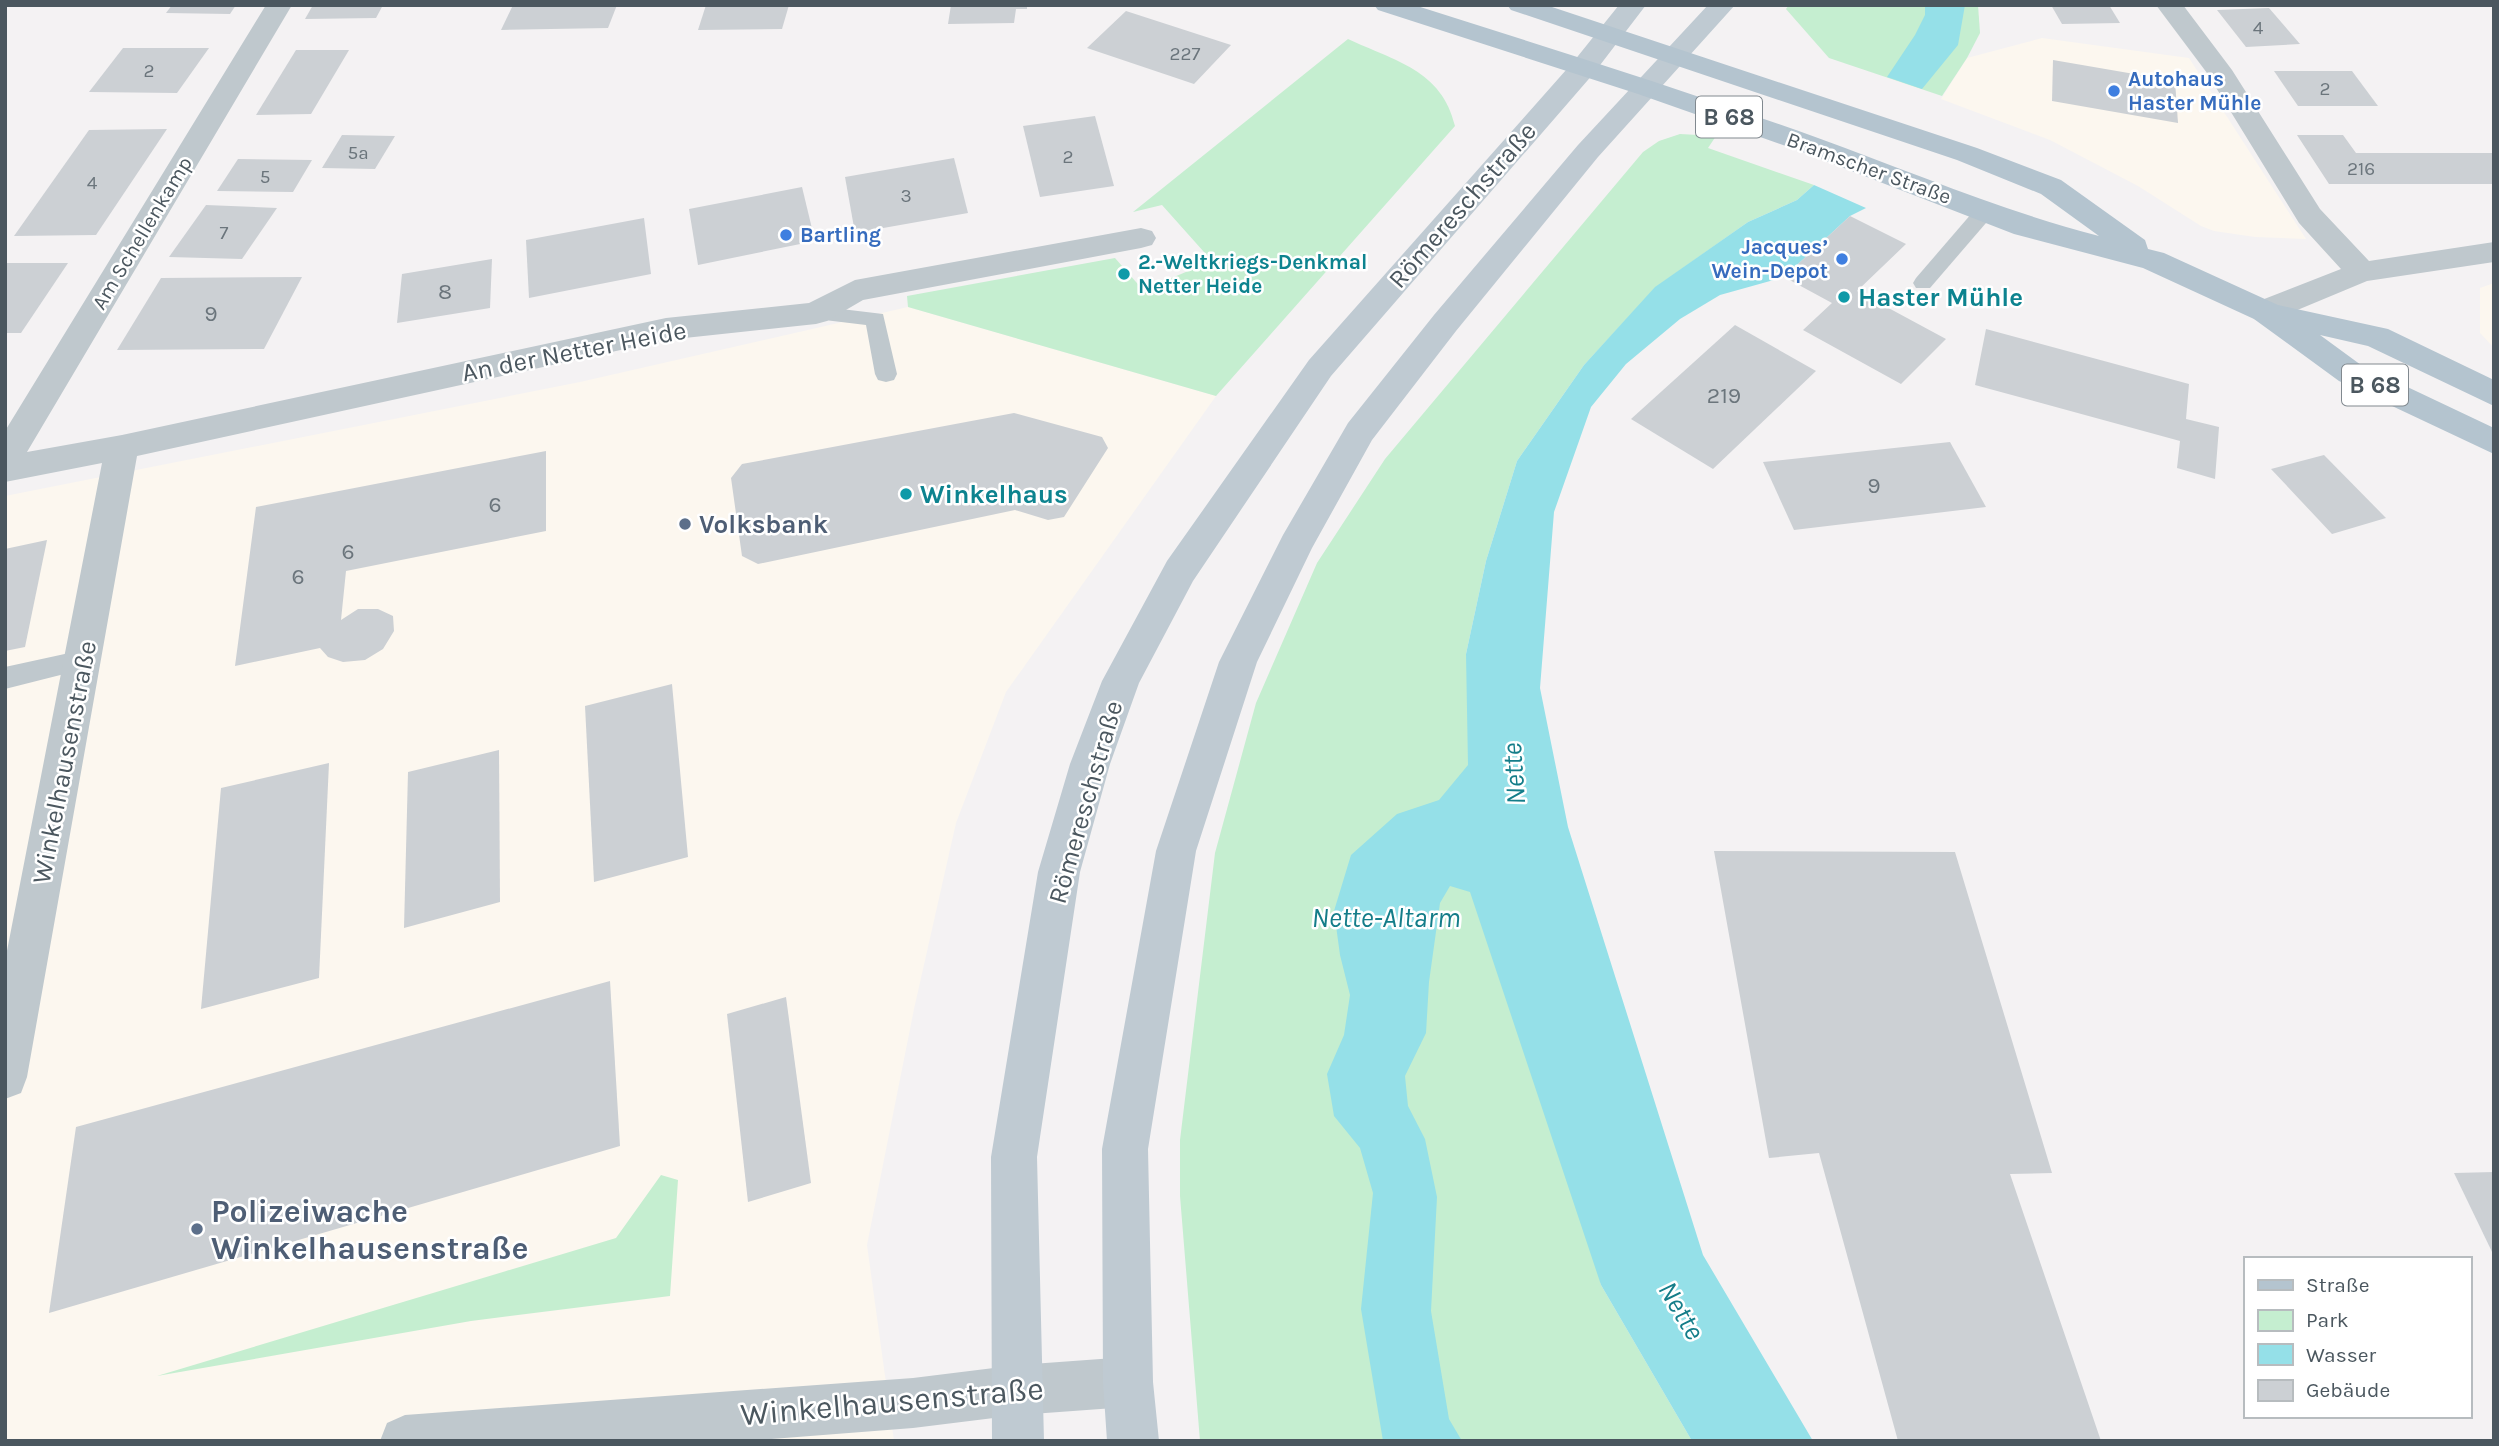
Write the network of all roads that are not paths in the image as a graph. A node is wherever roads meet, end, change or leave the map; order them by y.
1 (279, 5) edge
2 (1388, 5) edge
3 (1520, 5) edge
4 (1633, 5) edge
5 (1722, 5) edge
6 (2169, 5) edge
7 (1610, 34) junction
8 (1677, 56) junction
9 (1584, 67) junction
10 (1648, 88) junction
11 (1985, 211) junction
12 (1141, 238) dead end
13 (2494, 252) edge
14 (2153, 260) junction
15 (2362, 272) junction
16 (1923, 283) dead end
17 (2266, 311) junction
18 (816, 313) junction
19 (886, 374) dead end
20 (2494, 394) edge
21 (2494, 442) edge
22 (122, 447) junction
23 (5, 460) edge
24 (5, 469) edge
25 (83, 660) junction
26 (5, 678) edge
27 (18, 943) edge
28 (5, 1077) edge
29 (1128, 1382) junction
30 (1018, 1390) junction
31 (405, 1441) edge
32 (1018, 1441) edge
33 (1133, 1441) edge

1 - 23 street, Am Schellenkamp
2 - 9 main road, Bramscher Straße / B 68
3 - 7 main road, Bramscher Straße / B 68
4 - 7 main road, Römereschstraße
5 - 8 main road
6 - 15 street
7 - 8 main road, Bramscher Straße / B 68
7 - 9 main road, Römereschstraße
8 - 10 main road
8 - 14 main road, Bramscher Straße / B 68
9 - 10 main road, Bramscher Straße / B 68
9 - 30 main road, Römereschstraße
10 - 11 main road, Bramscher Straße / B 68
10 - 29 main road
11 - 14 main road, Bramscher Straße / B 68
11 - 16 lane
12 - 18 street, An der Netter Heide
13 - 15 street
14 - 17 main road, Bramscher Straße / B 68
15 - 17 street
17 - 20 main road, B 68
17 - 21 main road, B 68
18 - 19 lane
18 - 22 street, An der Netter Heide
22 - 24 street, An der Netter Heide
22 - 25 street, Winkelhausenstraße
25 - 26 lane
25 - 27 street, Winkelhausenstraße
27 - 28 street, Winkelhausenstraße
29 - 30 street, Winkelhausenstraße
29 - 33 main road
30 - 31 street, Winkelhausenstraße
30 - 32 main road, Römereschstraße

